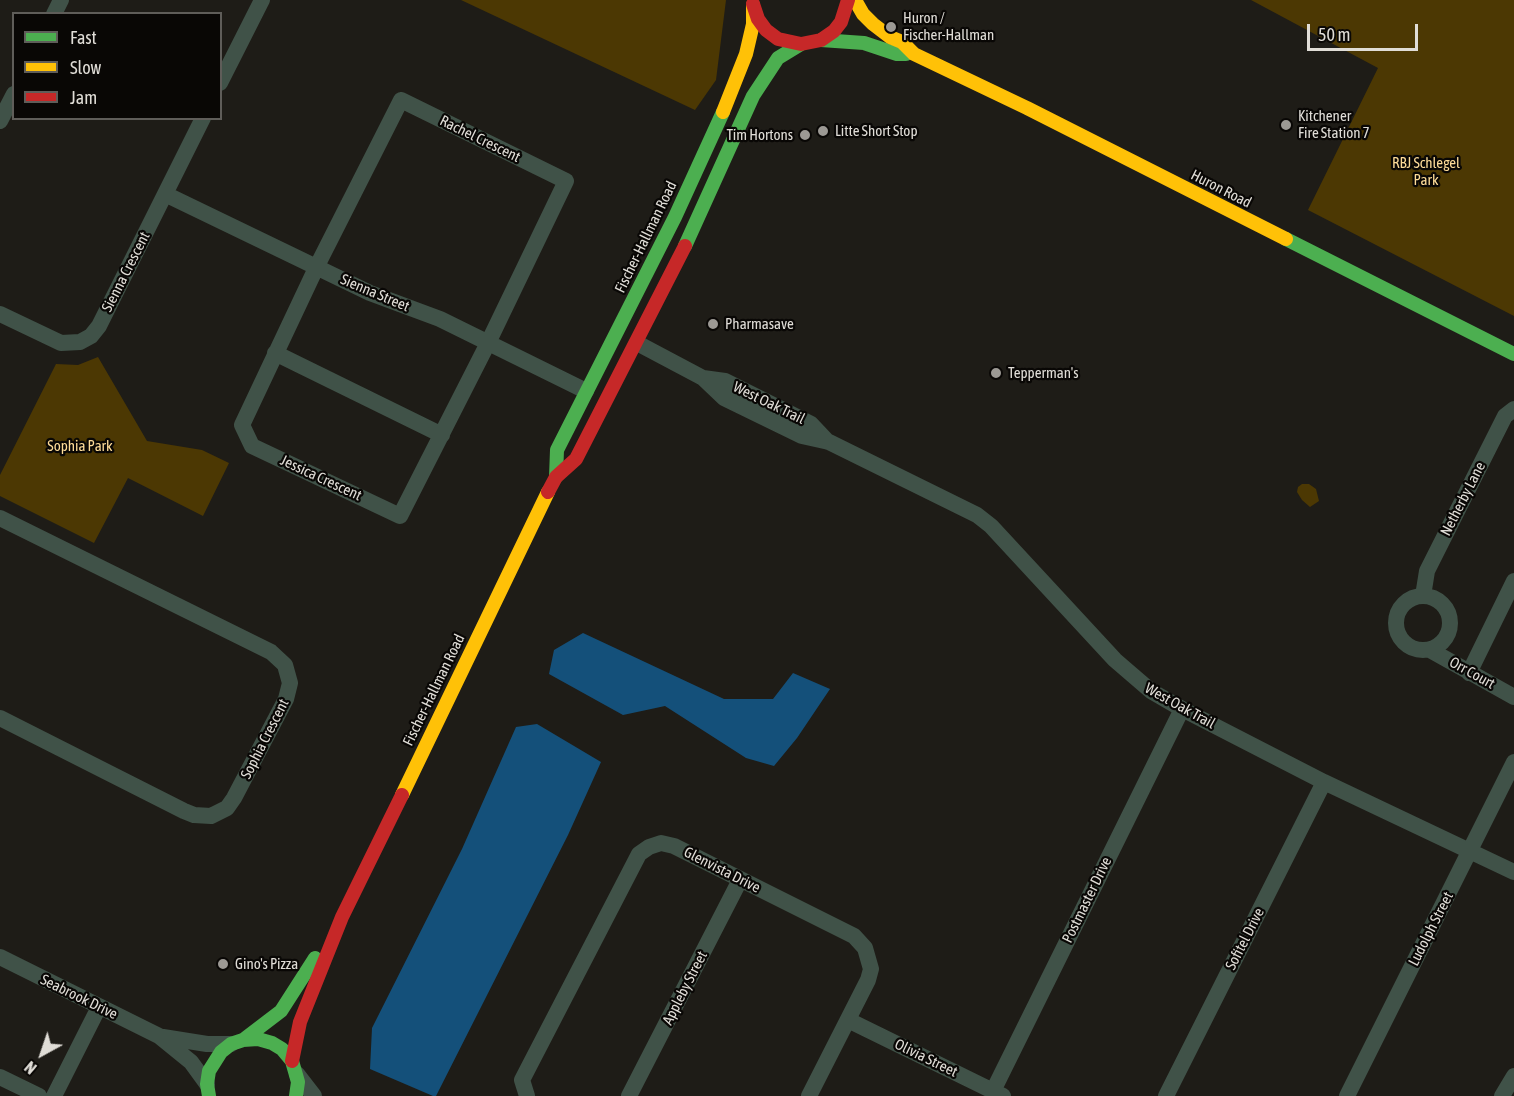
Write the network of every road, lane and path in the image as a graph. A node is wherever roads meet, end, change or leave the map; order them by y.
1 (262, 0) edge
2 (848, 0) edge
3 (855, 0) edge
4 (753, 3) edge
5 (821, 40) junction
6 (801, 44) junction
7 (914, 54) junction
8 (222, 79) edge
9 (12, 98) edge
10 (202, 120) edge
11 (0, 121) edge
12 (165, 194) junction
13 (317, 267) junction
14 (639, 291) junction
15 (0, 314) edge
16 (488, 343) junction
17 (637, 343) junction
18 (275, 352) junction
19 (1514, 354) edge
20 (586, 391) junction
21 (1514, 409) edge
22 (442, 435) junction
23 (556, 477) junction
24 (0, 518) edge
25 (1514, 581) edge
26 (1423, 596) junction
27 (1430, 650) junction
28 (1469, 673) junction
29 (1514, 697) edge
30 (1182, 709) junction
31 (0, 718) edge
32 (1514, 762) edge
33 (1324, 782) junction
34 (1470, 852) junction
35 (1514, 872) edge
36 (740, 880) junction
37 (342, 917) junction
38 (0, 957) edge
39 (99, 1007) junction
40 (848, 1020) junction
41 (159, 1036) junction
42 (237, 1042) junction
43 (294, 1068) junction
44 (1514, 1076) edge
45 (0, 1077) edge
46 (208, 1090) edge
47 (998, 1093) edge
48 (39, 1096) edge
49 (54, 1096) edge
50 (296, 1096) edge
51 (314, 1096) edge
52 (527, 1096) edge
53 (629, 1096) edge
54 (809, 1096) edge
55 (1166, 1096) edge
56 (1347, 1096) edge
57 (1503, 1096) edge

1 - 8 street
2 - 5 main road
3 - 7 main road, Huron Road
4 - 6 main road
4 - 14 main road, Fischer-Hallman Road
5 - 6 main road, Huron Road
5 - 7 main road, Huron Road
6 - 17 main road, Fischer-Hallman Road
7 - 19 main road, Huron Road
9 - 11 street
10 - 12 street, Sienna Crescent
12 - 13 street, Sienna Street
12 - 15 street, Sienna Crescent
13 - 16 street, Sienna Street
13 - 16 street, Rachel Crescent
13 - 18 street, Jessica Crescent
14 - 17 main road
14 - 20 main road, Fischer-Hallman Road
16 - 20 street, Sienna Street
16 - 22 street, Jessica Crescent
17 - 23 main road, Fischer-Hallman Road
17 - 30 street, West Oak Trail
18 - 22 street
18 - 22 street, Jessica Crescent
20 - 23 main road, Fischer-Hallman Road
21 - 26 street, Netherby Lane
23 - 37 main road, Fischer-Hallman Road
24 - 31 street, Sophia Crescent
25 - 28 street
26 - 27 street, Orr Court
26 - 27 street, Orr Court
27 - 28 street, Orr Court
28 - 29 street, Orr Court
30 - 33 street, West Oak Trail
30 - 47 street, Postmaster Drive
32 - 34 street, Ludolph Street
33 - 34 street, West Oak Trail
33 - 55 street, Sofitel Drive
34 - 35 street, West Oak Trail
34 - 56 street, Ludolph Street
36 - 40 street, Glenvista Drive
36 - 52 street, Glenvista Drive
36 - 53 street, Appleby Street
37 - 42 main road, Fischer-Hallman Road
37 - 43 main road, Fischer-Hallman Road
38 - 39 street, Seabrook Drive
39 - 41 street, Seabrook Drive
39 - 49 street
40 - 47 street, Olivia Street
40 - 54 street, Glenvista Drive
41 - 42 street, Seabrook Drive
41 - 46 street, Seabrook Drive
42 - 43 main road
42 - 46 main road, Fischer-Hallman Road
43 - 50 main road, Fischer-Hallman Road
43 - 51 street
44 - 57 street
45 - 48 street

